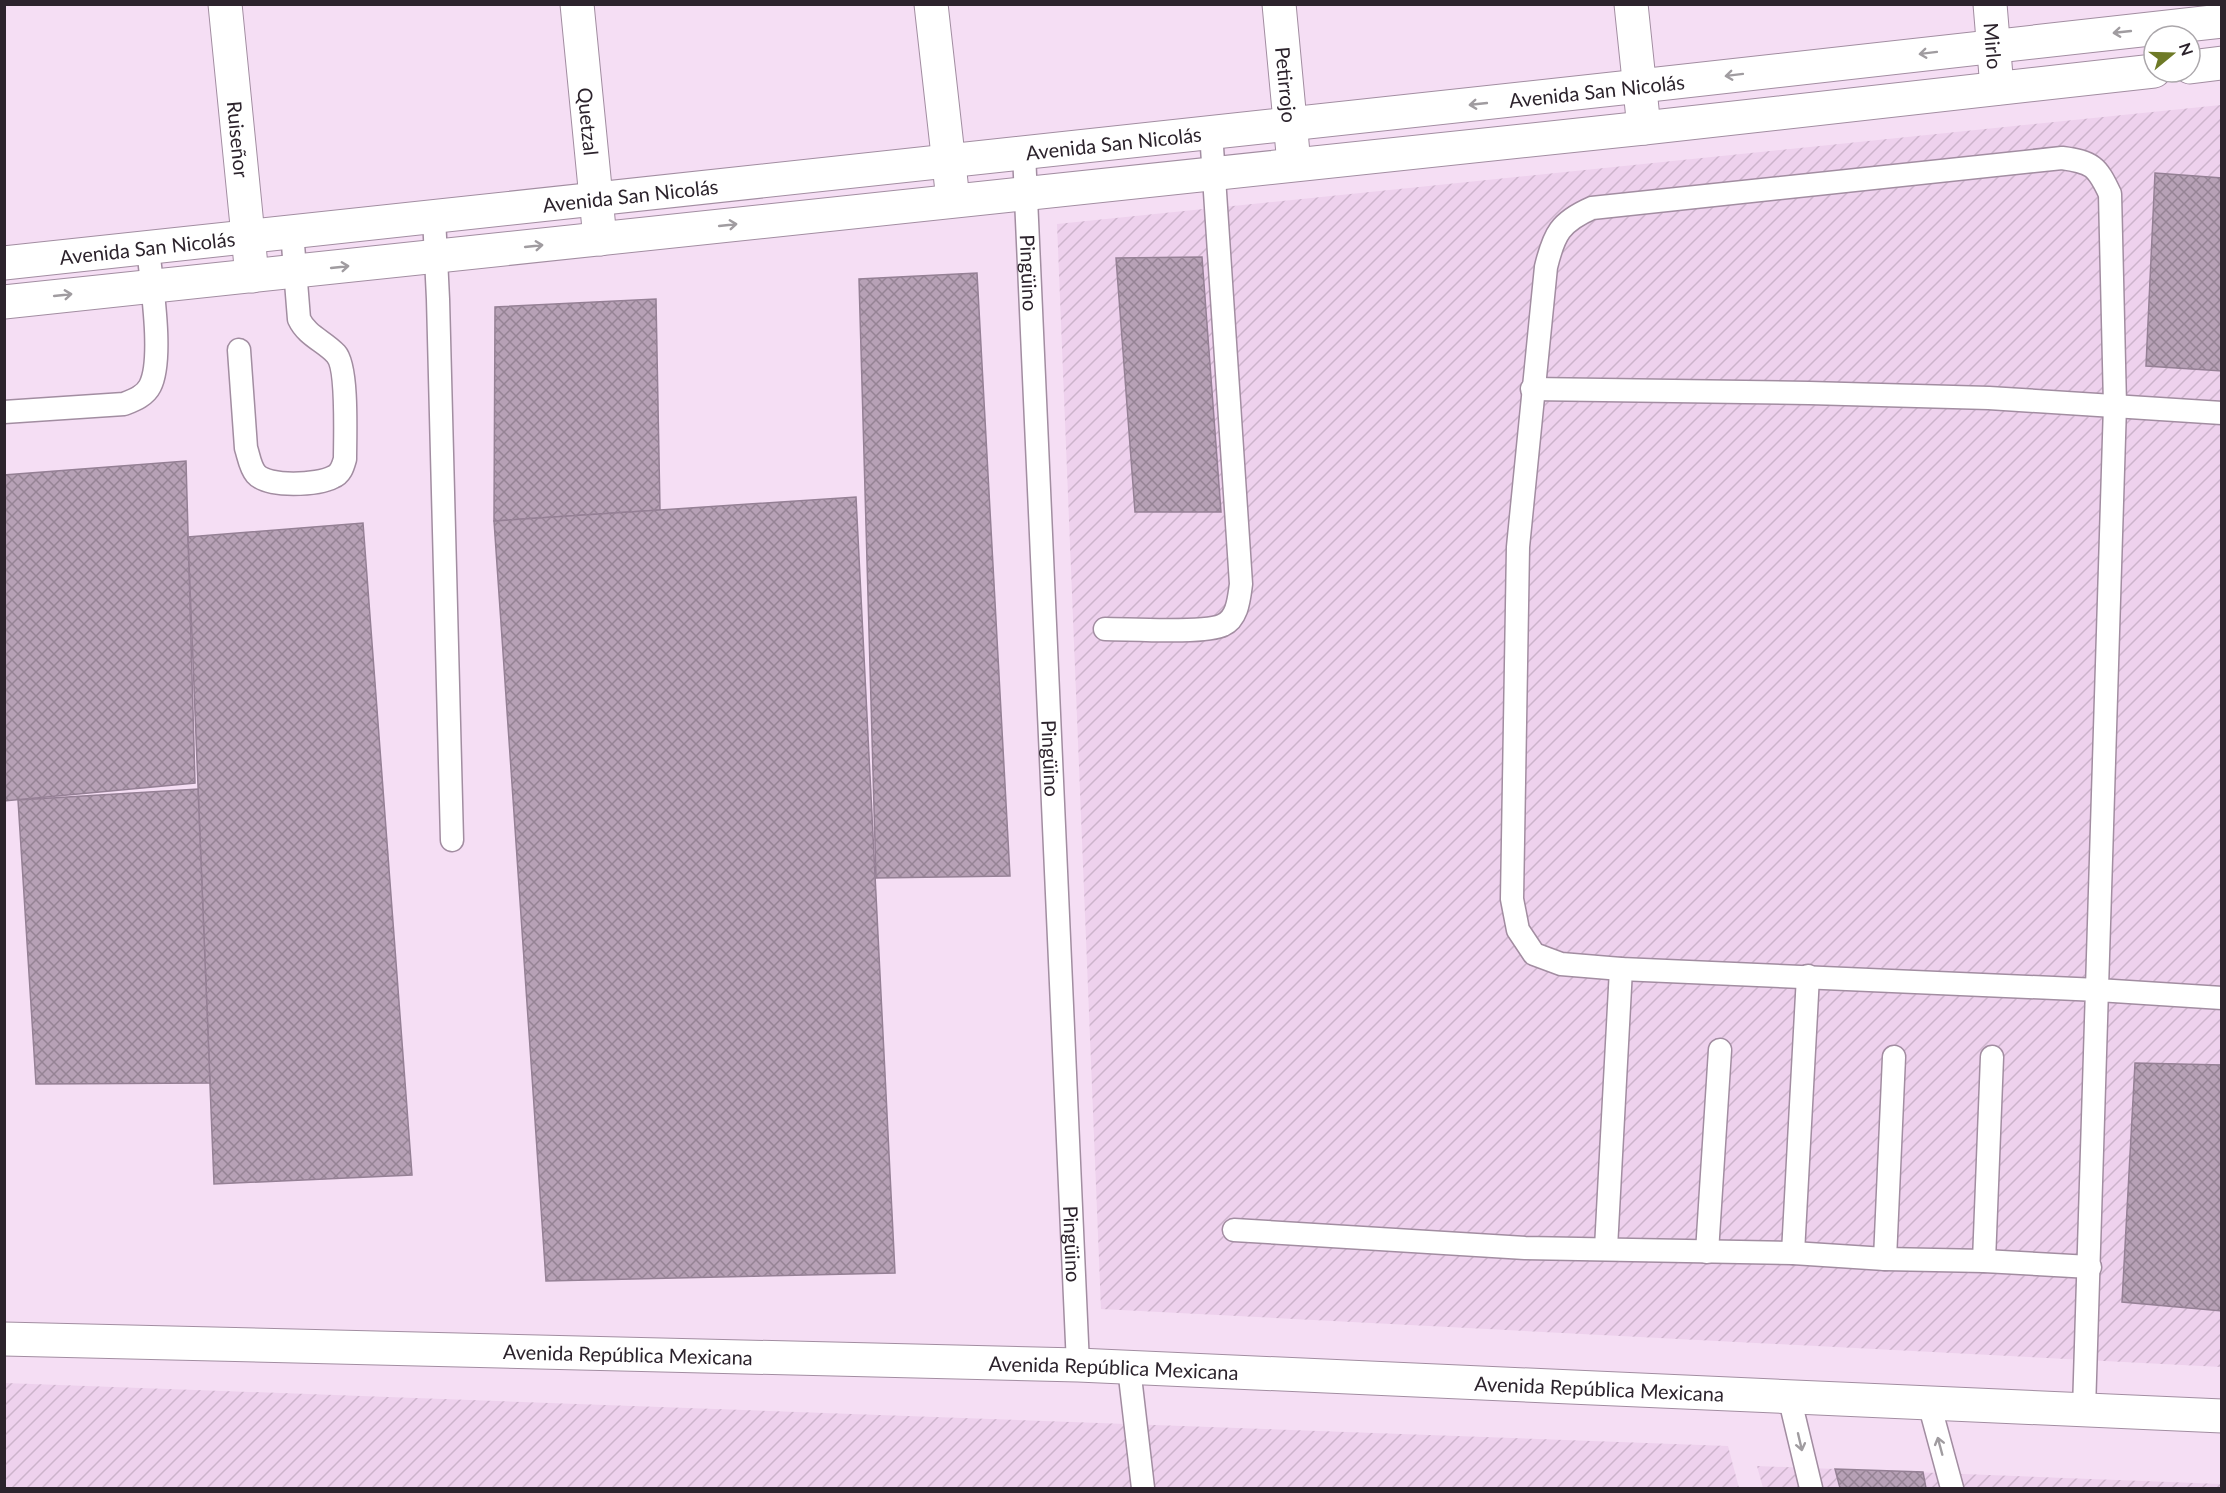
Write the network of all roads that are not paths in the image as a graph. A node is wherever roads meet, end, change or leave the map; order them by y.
1 (225, 4) edge
2 (577, 4) edge
3 (931, 4) edge
4 (1278, 4) edge
5 (1631, 4) edge
6 (1990, 4) edge
7 (2222, 21) edge
8 (1993, 45) junction
9 (2222, 63) edge
10 (2202, 66) edge
11 (2142, 72) edge
12 (1640, 86) junction
13 (1997, 88) junction
14 (1290, 124) junction
15 (1644, 128) junction
16 (1211, 132) junction
17 (1024, 153) junction
18 (948, 161) junction
19 (1294, 164) junction
20 (1214, 173) junction
21 (1026, 192) junction
22 (596, 198) junction
23 (953, 200) junction
24 (434, 217) junction
25 (292, 232) junction
26 (248, 235) junction
27 (600, 239) junction
28 (148, 248) junction
29 (436, 257) junction
30 (4, 263) edge
31 (295, 272) junction
32 (252, 276) junction
33 (152, 286) junction
34 (4, 302) edge
35 (239, 350) dead end
36 (1532, 389) junction
37 (2115, 405) junction
38 (4, 412) edge
39 (2222, 413) edge
40 (1105, 628) dead end
41 (452, 840) dead end
42 (1621, 969) junction
43 (1808, 976) junction
44 (2098, 990) junction
45 (2222, 998) edge
46 (1720, 1050) dead end
47 (1894, 1057) dead end
48 (1992, 1057) dead end
49 (1234, 1230) dead end
50 (1606, 1248) junction
51 (1707, 1252) junction
52 (1793, 1253) junction
53 (1885, 1259) junction
54 (1984, 1261) junction
55 (2090, 1267) junction
56 (4, 1339) edge
57 (1078, 1365) junction
58 (1129, 1368) junction
59 (1789, 1396) junction
60 (1929, 1403) junction
61 (2084, 1410) junction
62 (2222, 1416) edge
63 (1143, 1488) edge
64 (1811, 1488) edge
65 (1952, 1488) edge

1 - 26 street, Ruiseñor
2 - 22 street, Quetzal
3 - 18 street
4 - 14 street, Petirrojo
5 - 12 street
6 - 8 street, Mirlo
7 -> 8 street, Avenida San Nicolás
8 -> 12 street, Avenida San Nicolás
8 - 13 street, Mirlo
9 - 10 street
11 - 13 street, Avenida San Nicolás
12 -> 14 street, Avenida San Nicolás
12 - 15 street
13 - 15 street, Avenida San Nicolás
14 - 16 street, Avenida San Nicolás
14 - 19 street, Petirrojo
15 - 19 street, Avenida San Nicolás
16 - 17 street, Avenida San Nicolás
16 - 20 lane
17 - 18 street, Avenida San Nicolás
17 - 21 lane, Pingüino
18 - 22 street, Avenida San Nicolás
18 - 23 street
19 - 20 street, Avenida San Nicolás
20 - 21 street, Avenida San Nicolás
20 - 40 lane
21 - 23 street, Avenida San Nicolás
21 - 57 lane, Pingüino
22 - 24 street, Avenida San Nicolás
22 - 27 street, Quetzal
27 -> 23 street, Avenida San Nicolás
24 - 25 street, Avenida San Nicolás
24 - 29 lane
25 - 26 street, Avenida San Nicolás
25 - 31 lane
26 - 28 street, Avenida San Nicolás
26 - 32 street, Ruiseñor
29 -> 27 street, Avenida San Nicolás
28 - 30 street, Avenida San Nicolás
28 - 33 lane
31 -> 29 street, Avenida San Nicolás
29 - 41 lane
31 - 32 street, Avenida San Nicolás
31 - 35 lane
32 - 33 street, Avenida San Nicolás
34 -> 33 street, Avenida San Nicolás
33 - 38 lane
36 - 37 lane
36 - 37 lane
36 - 42 lane
37 - 39 lane
37 - 44 lane
42 - 43 lane
42 - 50 lane
43 - 44 lane
43 - 52 lane
44 - 45 lane
44 - 55 lane
46 - 51 lane
47 - 53 lane
48 - 54 lane
49 - 50 lane
50 - 51 lane
51 - 52 lane
52 - 53 lane
53 - 54 lane
54 - 55 lane
55 - 61 lane
56 - 57 street, Avenida República Mexicana
57 - 58 street, Avenida República Mexicana
58 - 59 street, Avenida República Mexicana
58 - 63 lane
59 - 60 street, Avenida República Mexicana
59 -> 64 lane
60 - 61 street, Avenida República Mexicana
65 -> 60 lane
61 - 62 street, Avenida República Mexicana

